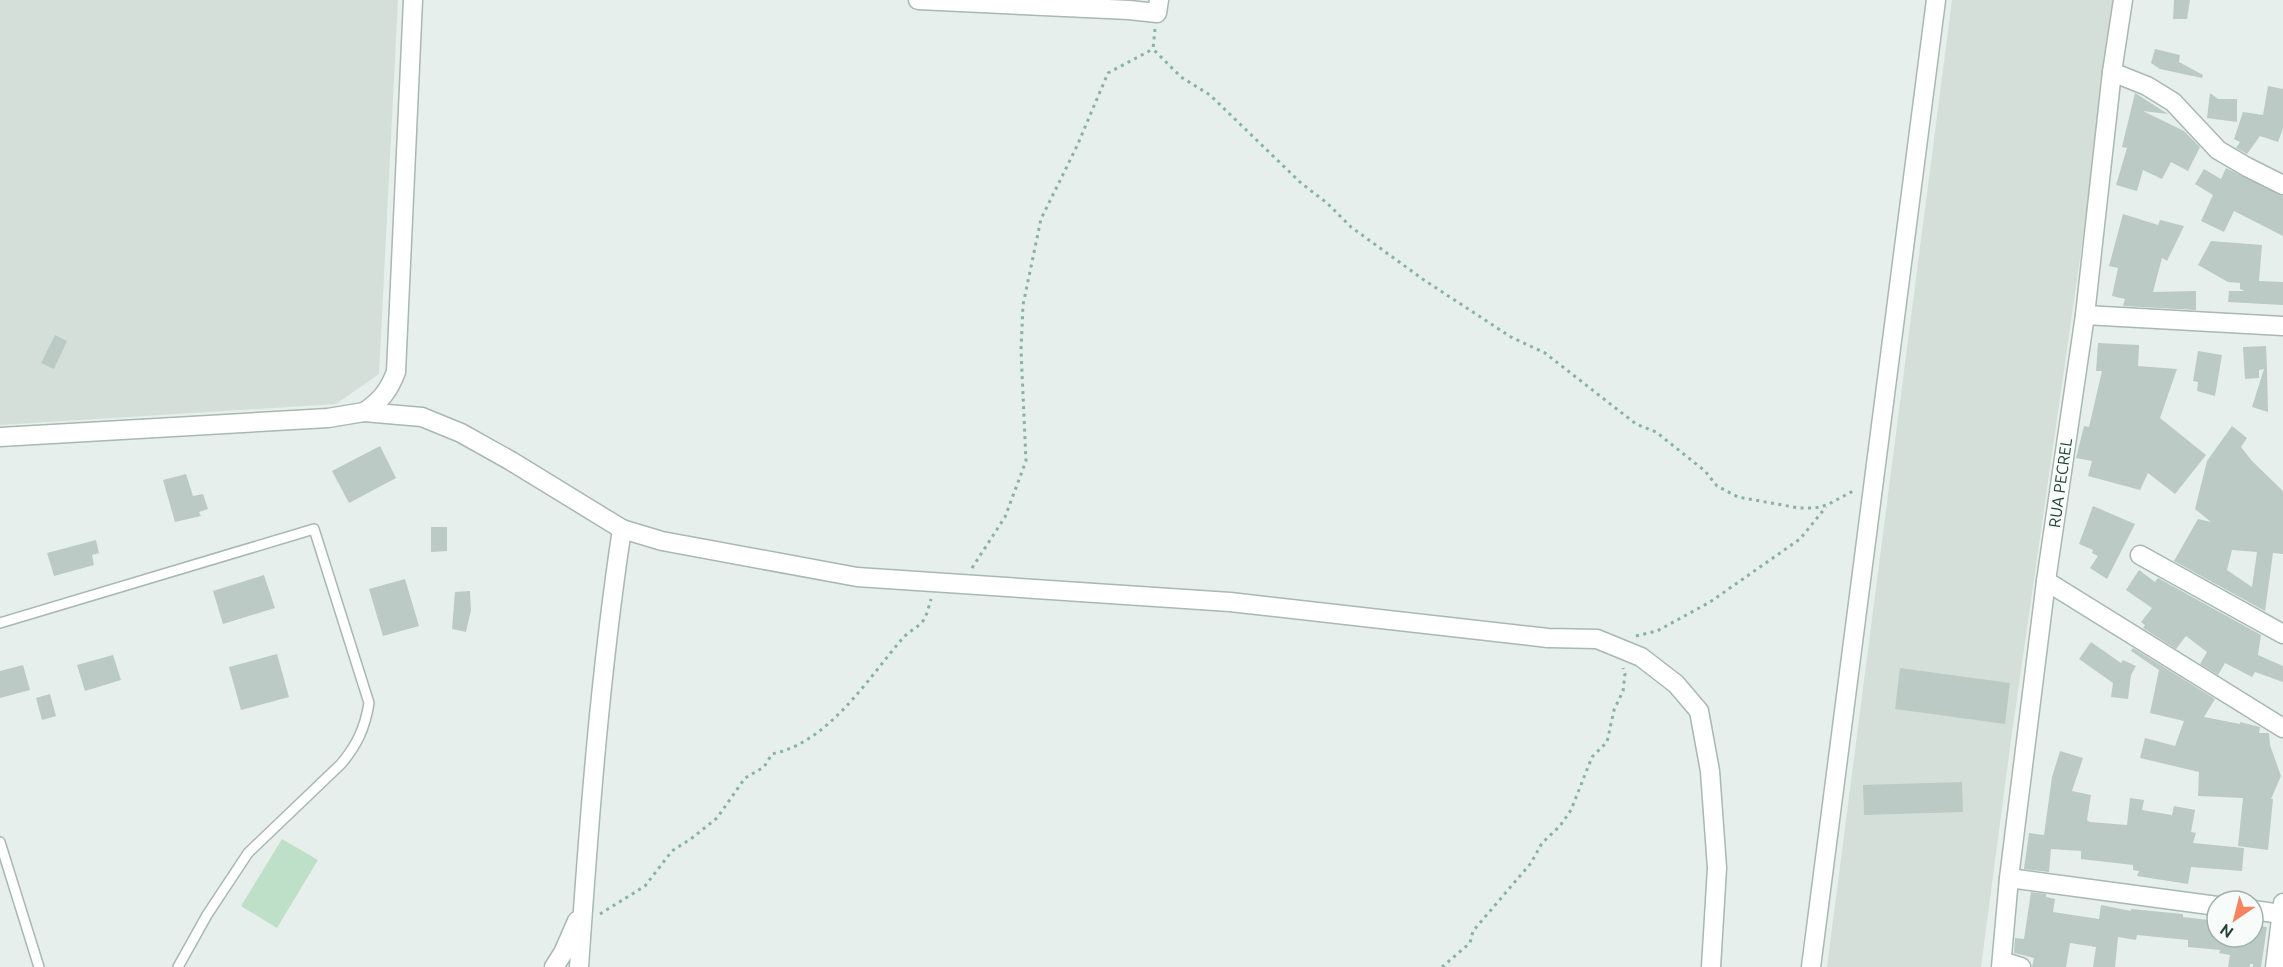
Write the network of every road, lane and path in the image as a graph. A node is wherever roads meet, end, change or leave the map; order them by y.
1 (413, 0) edge
2 (918, 0) edge
3 (1936, 0) edge
4 (2123, 0) edge
5 (1158, 7) edge
6 (1153, 49) junction
7 (2112, 72) junction
8 (2283, 185) edge
9 (2085, 315) junction
10 (2283, 326) edge
11 (364, 412) junction
12 (0, 437) edge
13 (1857, 489) dead end
14 (1827, 505) junction
15 (622, 529) junction
16 (2140, 555) dead end
17 (966, 576) dead end
18 (2046, 581) junction
19 (933, 594) dead end
20 (0, 623) edge
21 (2283, 634) edge
22 (1632, 637) dead end
23 (1622, 664) dead end
24 (2283, 728) edge
25 (0, 842) edge
26 (2009, 878) junction
27 (2205, 904) edge
28 (583, 906) junction
29 (2282, 909) edge
30 (2265, 910) edge
31 (573, 930) junction
32 (2001, 964) edge
33 (39, 967) edge
34 (178, 967) edge
35 (554, 967) edge
36 (579, 967) edge
37 (1442, 967) edge
38 (1711, 967) edge
39 (1811, 967) edge
40 (2021, 967) edge
41 (2275, 967) edge

1 - 11 street
2 - 5 street
3 - 39 street
4 - 7 street, RUA PECREL
5 - 6 path
6 - 14 path
6 - 17 path
7 - 8 street
7 - 9 street, RUA PECREL
9 - 10 street
9 - 18 street, RUA PECREL
11 - 12 street
11 - 15 street
13 - 14 path
14 - 22 path
15 - 28 street
15 - 38 street
16 - 21 street
18 - 24 street
18 - 26 street, RUA PECREL
19 - 31 path
20 - 34 lane
23 - 37 path
25 - 33 lane
26 - 27 street
26 - 32 street, RUA PECREL
28 - 31 street
28 - 36 street
29 - 30 street
29 - 41 street
31 - 35 street
32 - 40 street

